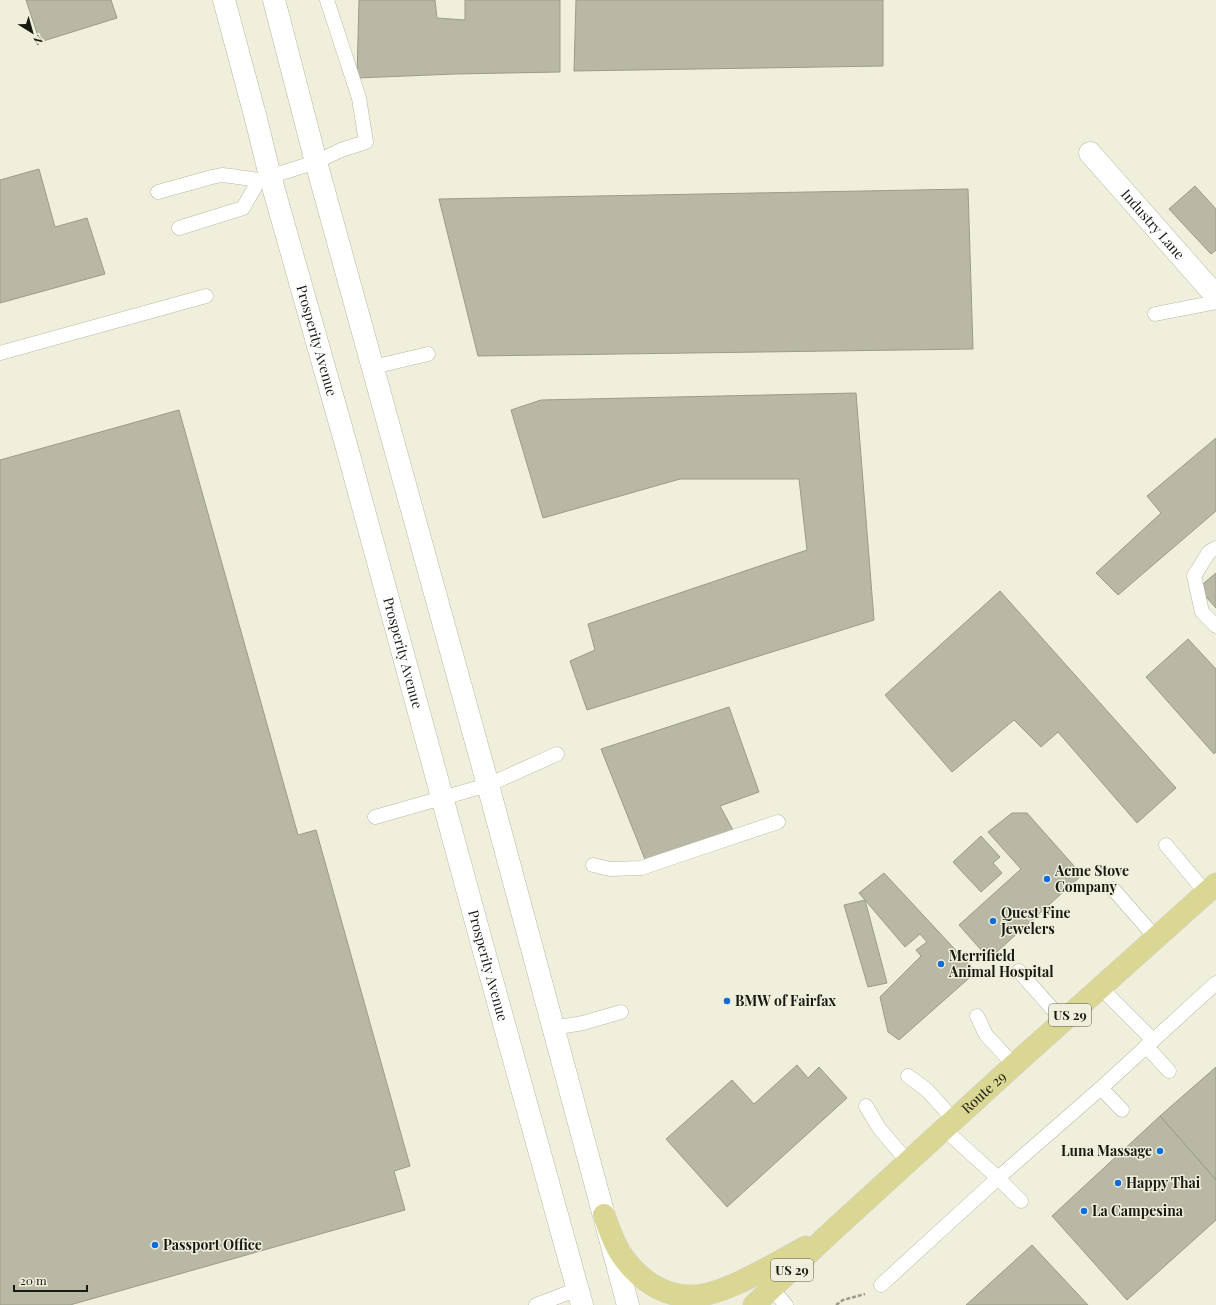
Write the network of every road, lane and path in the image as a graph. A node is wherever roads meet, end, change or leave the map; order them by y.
1 (224, 0) edge
2 (274, 0) edge
3 (327, 0) edge
4 (1090, 153) dead end
5 (316, 162) junction
6 (264, 178) junction
7 (158, 192) dead end
8 (178, 228) dead end
9 (206, 296) dead end
10 (1216, 296) edge
11 (1216, 302) edge
12 (1155, 314) dead end
13 (0, 352) edge
14 (428, 354) dead end
15 (373, 367) junction
16 (1216, 548) edge
17 (1216, 626) edge
18 (557, 754) dead end
19 (488, 785) junction
20 (443, 797) junction
21 (375, 817) dead end
22 (778, 822) dead end
23 (1166, 845) dead end
24 (593, 865) dead end
25 (1211, 888) edge
26 (1113, 889) dead end
27 (1156, 938) junction
28 (1019, 972) dead end
29 (1216, 983) edge
30 (1100, 988) junction
31 (621, 1012) dead end
32 (977, 1016) dead end
33 (1063, 1021) junction
34 (553, 1028) junction
35 (1149, 1043) junction
36 (1014, 1065) junction
37 (1169, 1071) dead end
38 (908, 1076) dead end
39 (1101, 1088) junction
40 (866, 1106) dead end
41 (1122, 1110) dead end
42 (949, 1125) junction
43 (908, 1162) junction
44 (998, 1178) junction
45 (1021, 1202) dead end
46 (604, 1215) junction
47 (828, 1235) junction
48 (882, 1284) joint
49 (580, 1297) edge
50 (779, 1297) edge
51 (536, 1305) edge
52 (628, 1305) edge
53 (754, 1305) edge
54 (836, 1305) edge

1 - 6 main road, Prosperity Avenue
2 - 5 main road
3 - 5 lane
4 - 10 main road, Industry Lane
5 - 6 lane
5 - 15 main road
6 - 7 lane
6 - 8 lane
6 - 20 main road, Prosperity Avenue
9 - 13 lane
11 - 12 lane
14 - 15 lane
15 - 19 main road
16 - 17 lane
18 - 19 lane
19 - 20 lane
19 - 34 main road
20 - 21 lane
20 - 49 main road, Prosperity Avenue
22 - 24 lane
23 - 25 lane
25 - 27 main road, Route 29 / US 29
26 - 27 lane
27 - 30 main road, Route 29 / US 29
28 - 33 lane
29 - 35 lane
30 - 33 main road, Route 29 / US 29
30 - 35 lane
31 - 34 lane
32 - 36 lane
33 - 36 main road, Route 29 / US 29
34 - 46 main road
35 - 37 lane
35 - 39 lane
36 - 42 main road, Route 29 / US 29
38 - 42 lane
39 - 41 lane
39 - 44 lane
40 - 43 lane
42 - 43 main road, Route 29 / US 29
42 - 44 lane
43 - 47 main road, Route 29 / US 29
44 - 45 lane
44 - 48 lane
46 - 47 main road
46 - 52 main road
47 - 50 main road, Route 29 / US 29
48 - 54 path
49 - 51 lane
50 - 53 main road, Route 29 / US 29

